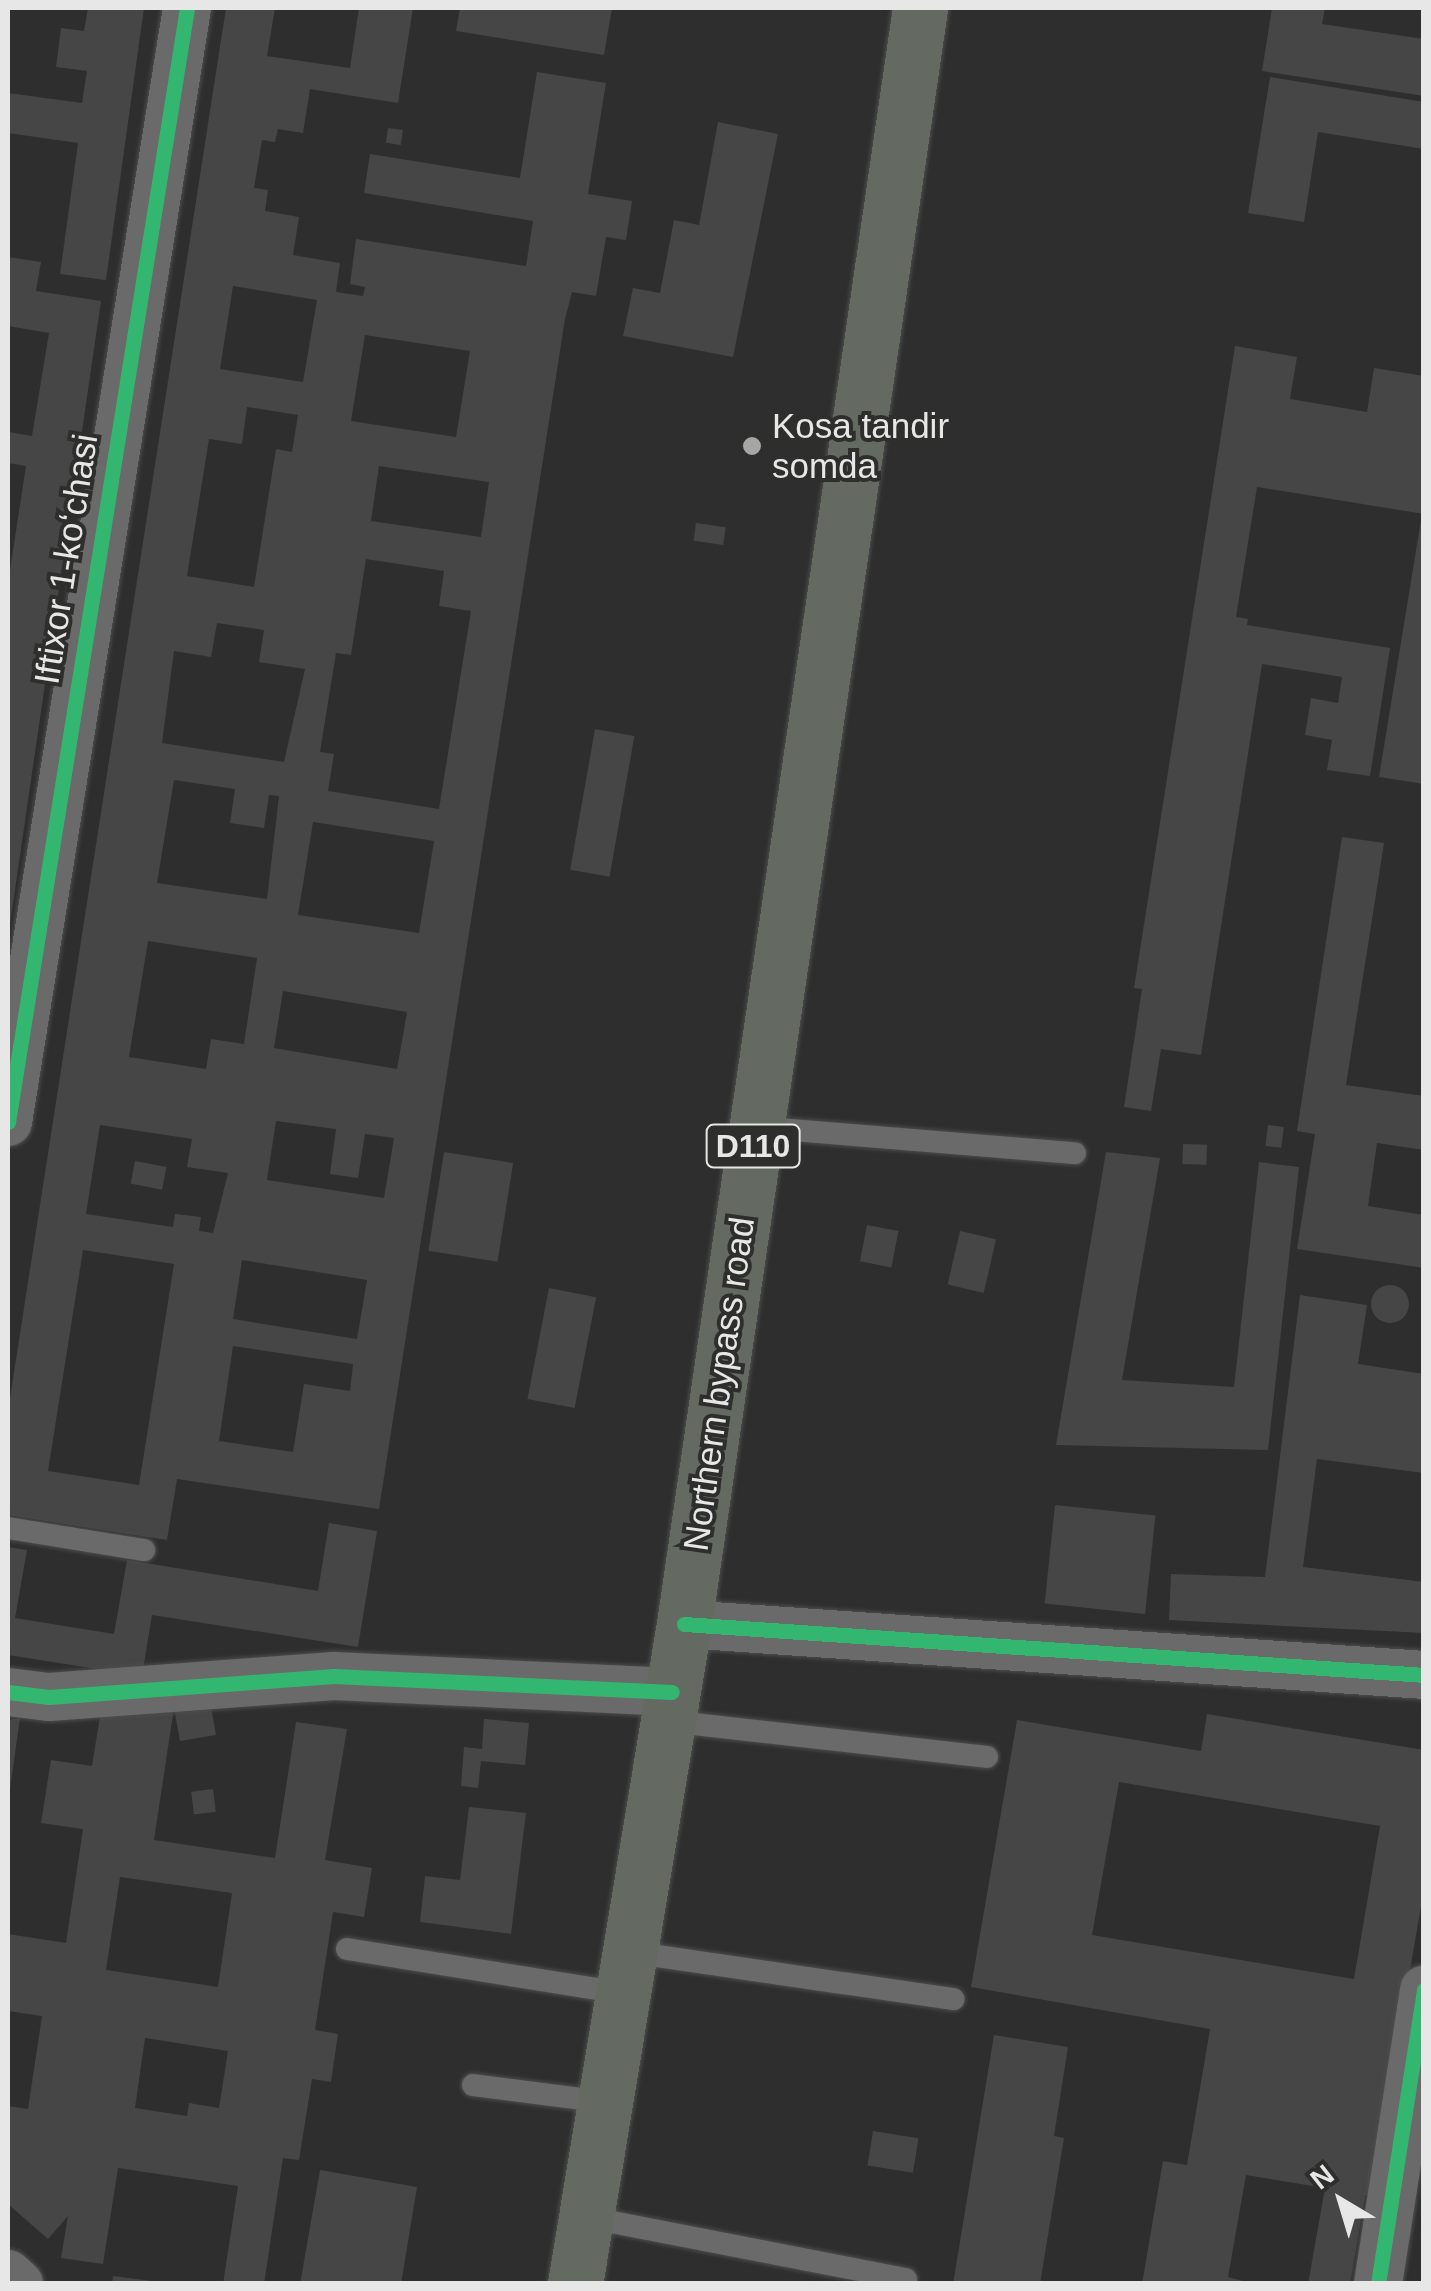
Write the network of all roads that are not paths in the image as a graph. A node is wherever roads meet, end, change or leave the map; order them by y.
1 (188, 8) edge
2 (920, 8) edge
3 (8, 1122) edge
4 (756, 1127) junction
5 (1076, 1154) dead end
6 (8, 1528) edge
7 (144, 1550) dead end
8 (684, 1624) junction
9 (1424, 1675) edge
10 (8, 1692) edge
11 (670, 1707) junction
12 (987, 1757) dead end
13 (347, 1949) dead end
14 (626, 1973) junction
15 (1424, 1990) edge
16 (954, 1999) dead end
17 (473, 2086) dead end
18 (605, 2102) junction
19 (586, 2217) junction
20 (8, 2274) edge
21 (906, 2278) dead end
22 (19, 2284) edge
23 (575, 2284) edge
24 (1378, 2284) edge

1 - 3 street, Iftixor 1-koʻchasi
2 - 4 main road, Northern bypass road / D110
4 - 5 lane
4 - 8 main road, Northern bypass road / D110
6 - 7 lane
8 - 9 street
8 - 11 main road, Northern bypass road / D110
10 - 11 street
11 - 12 lane
11 - 14 main road, Northern bypass road / D110
13 - 14 lane
14 - 16 lane
14 - 18 main road, Northern bypass road / D110
15 - 24 street
17 - 18 lane
18 - 19 main road, Northern bypass road / D110
19 - 21 lane
19 - 23 main road, Northern bypass road / D110
20 - 22 street

